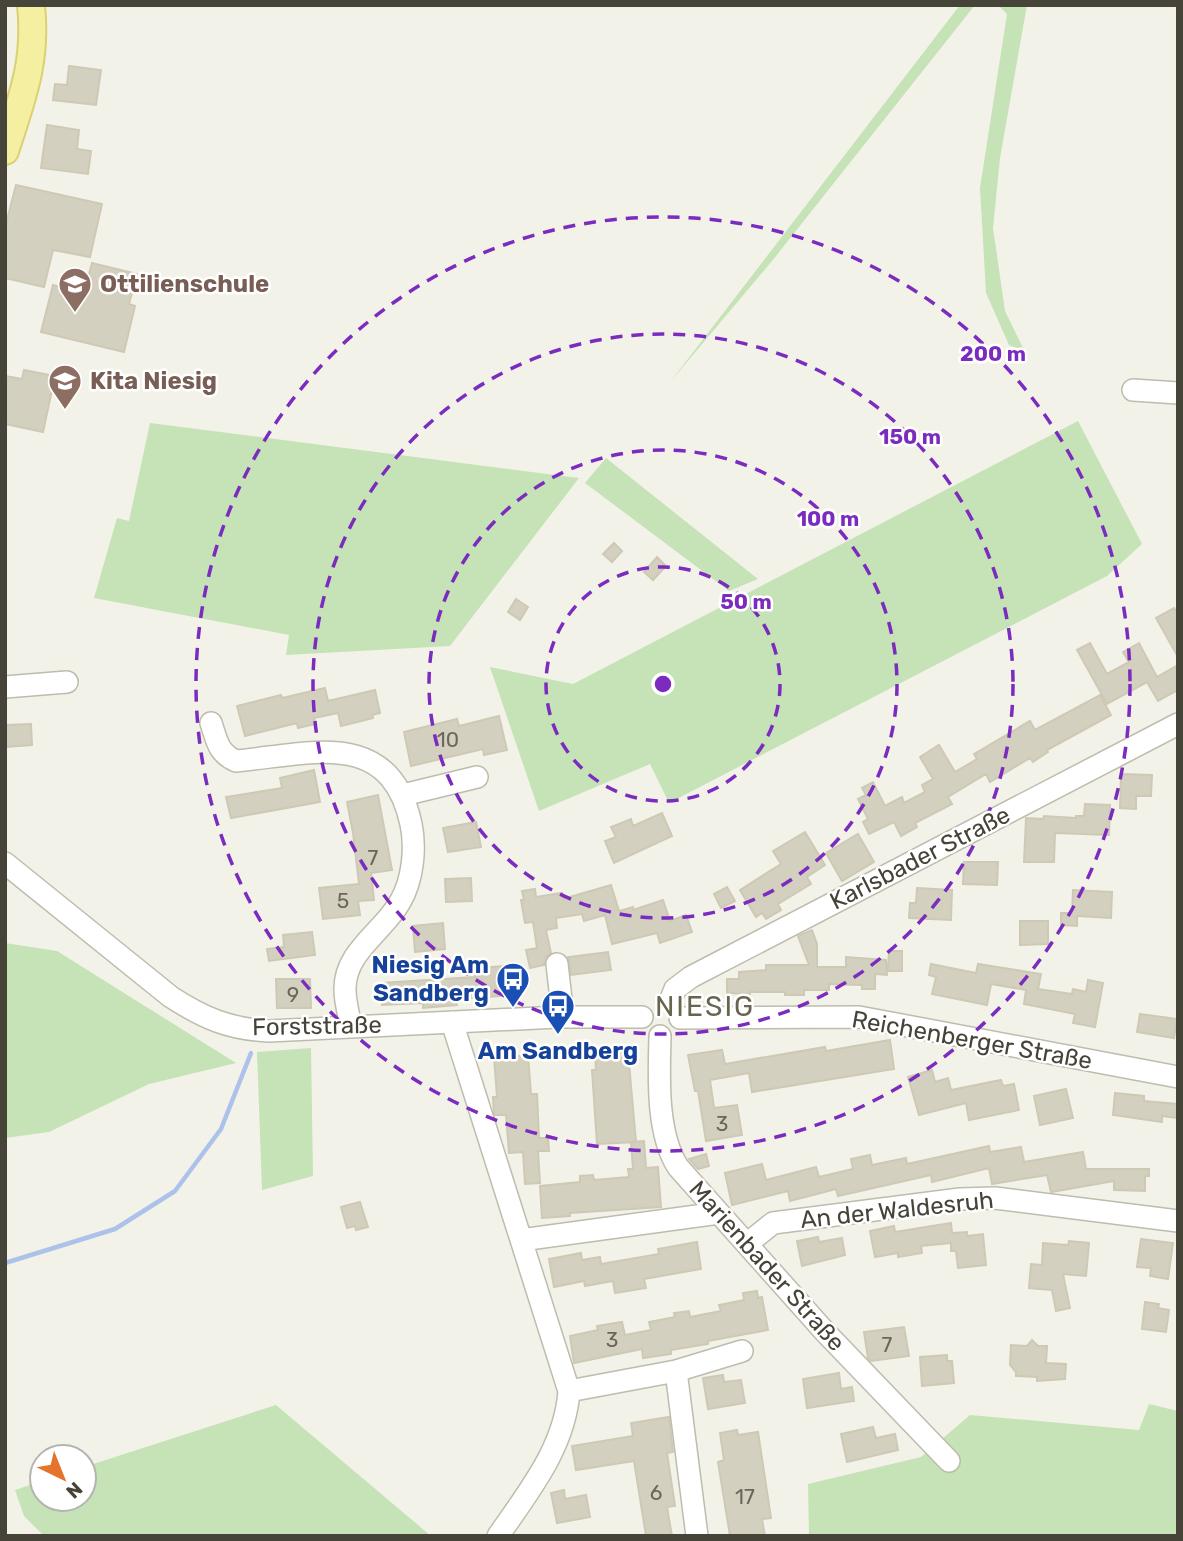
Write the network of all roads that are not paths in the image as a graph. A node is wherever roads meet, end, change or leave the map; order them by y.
1 (31, 5) edge
2 (5, 151) edge
3 (1133, 390) dead end
4 (1178, 393) edge
5 (67, 681) dead end
6 (5, 687) edge
7 (211, 723) dead end
8 (1178, 724) edge
9 (477, 777) dead end
10 (403, 795) junction
11 (5, 863) edge
12 (557, 964) dead end
13 (676, 1009) junction
14 (563, 1017) junction
15 (642, 1017) junction
16 (452, 1022) junction
17 (351, 1027) junction
18 (660, 1036) junction
19 (1178, 1077) edge
20 (719, 1213) junction
21 (1178, 1221) edge
22 (521, 1240) junction
23 (748, 1243) junction
24 (741, 1351) dead end
25 (676, 1371) junction
26 (569, 1391) junction
27 (949, 1461) dead end
28 (498, 1536) edge
29 (697, 1536) edge

1 - 2 main road
3 - 4 street
5 - 6 street
7 - 10 street
8 - 13 street, Karlsbader Straße
9 - 10 street
10 - 17 street
11 - 17 street, Forststraße
12 - 14 street
13 - 15 street
13 - 18 street
13 - 19 street, Reichenberger Straße
14 - 15 street, Forststraße
14 - 16 street, Forststraße
15 - 18 street
16 - 17 street, Forststraße
16 - 22 street
18 - 20 street, Marienbader Straße
20 - 22 street
20 - 23 street, Marienbader Straße
21 - 23 street, An der Waldesruh
22 - 26 street
23 - 27 street, Marienbader Straße
24 - 25 street
25 - 26 street
25 - 29 street
26 - 28 street

